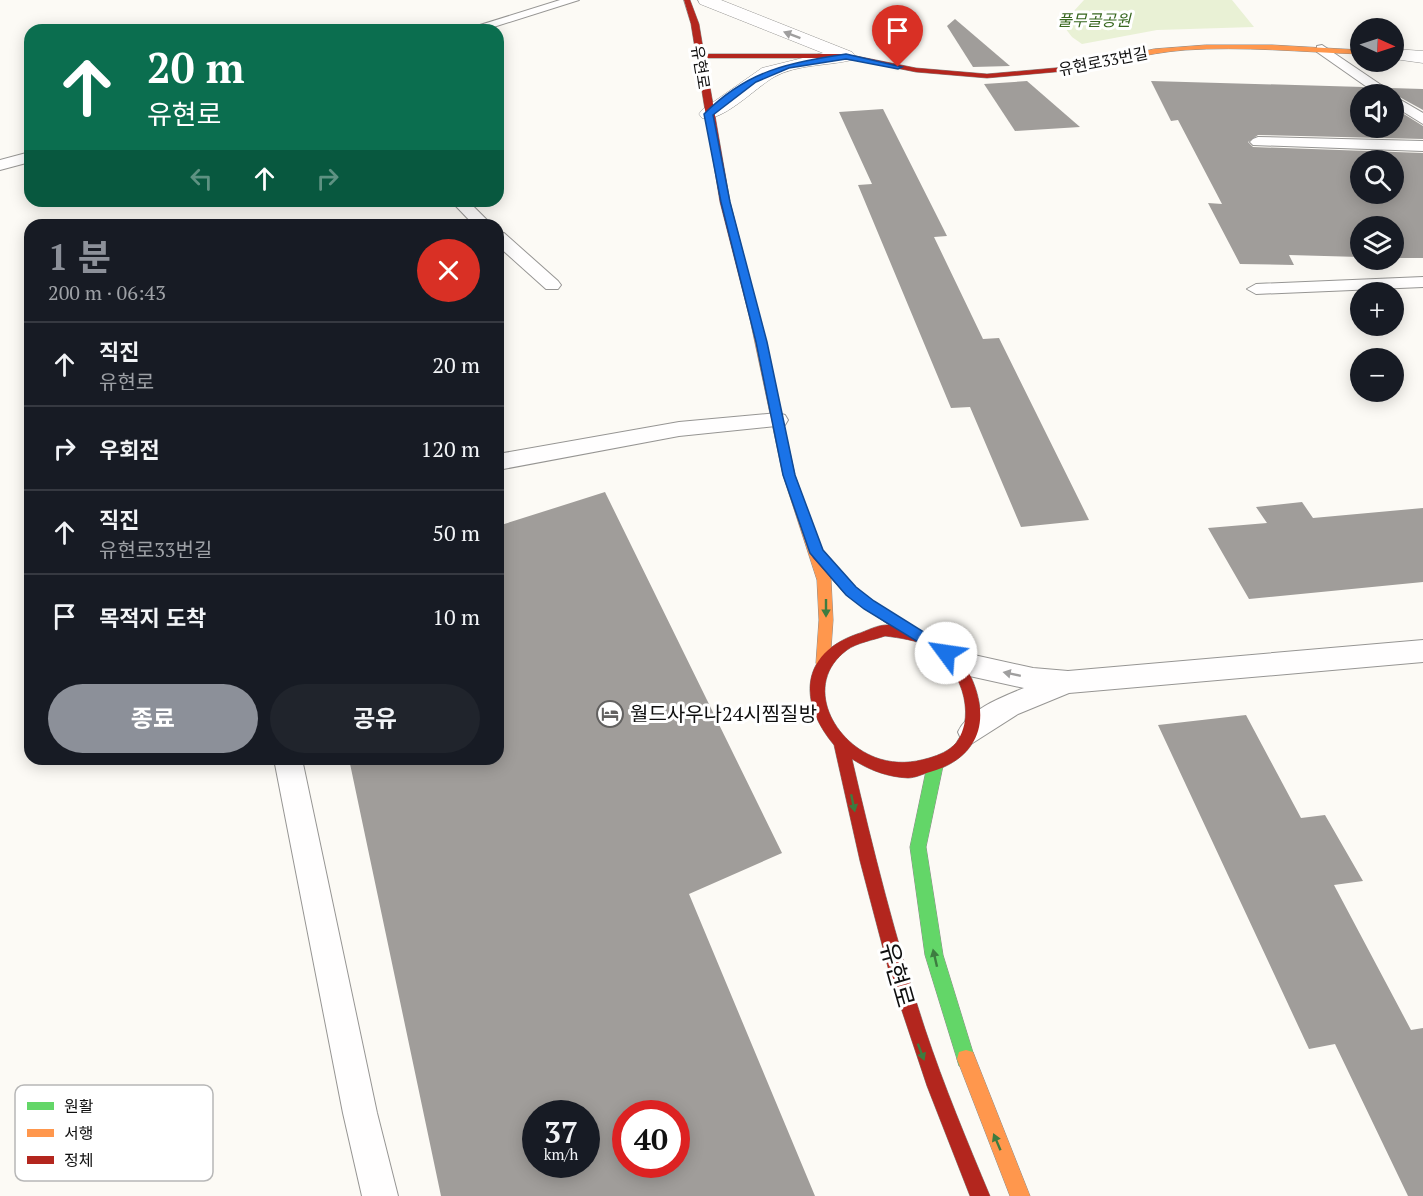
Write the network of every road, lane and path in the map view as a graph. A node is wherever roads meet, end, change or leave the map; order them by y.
1 (573, 0) edge
2 (687, 0) edge
3 (706, 0) edge
4 (491, 24) edge
5 (1322, 49) junction
6 (1350, 51) edge
7 (1404, 55) edge
8 (700, 56) junction
9 (846, 56) junction
10 (1423, 57) edge
11 (1371, 84) edge
12 (1404, 107) edge
13 (709, 114) junction
14 (1423, 120) edge
15 (1258, 142) dead end
16 (1423, 146) edge
17 (24, 158) edge
18 (0, 165) edge
19 (465, 207) edge
20 (478, 219) edge
21 (504, 242) edge
22 (1423, 282) edge
23 (552, 285) dead end
24 (1256, 289) dead end
25 (778, 420) junction
26 (504, 461) edge
27 (817, 553) junction
28 (912, 634) junction
29 (1423, 651) edge
30 (956, 662) junction
31 (823, 663) junction
32 (1068, 682) junction
33 (971, 732) junction
34 (841, 746) junction
35 (289, 765) edge
36 (935, 766) junction
37 (380, 1196) edge
38 (980, 1196) edge
39 (1020, 1196) edge

1 - 4 lane
2 - 8 street, 유현로
9 -> 3 street, 유현로33번길
5 - 6 street, 유현로33번길
5 - 9 street, 유현로33번길
5 - 11 lane
7 - 10 street
8 - 9 street, 유현로33번길
8 - 13 street, 유현로
9 - 13 street
12 - 14 lane
13 - 25 street, 유현로
15 - 16 lane
17 - 18 lane
19 - 20 lane
21 - 23 lane
22 - 24 lane
25 - 26 lane
25 - 27 street, 유현로
27 - 28 street
27 -> 31 street
28 - 30 street
28 - 31 street
29 - 32 lane
32 -> 30 lane
30 - 33 street
31 - 34 street
32 - 33 lane
33 - 36 street
34 - 36 street
34 -> 38 street, 유현로
35 - 37 lane
39 -> 36 street, 유현로

